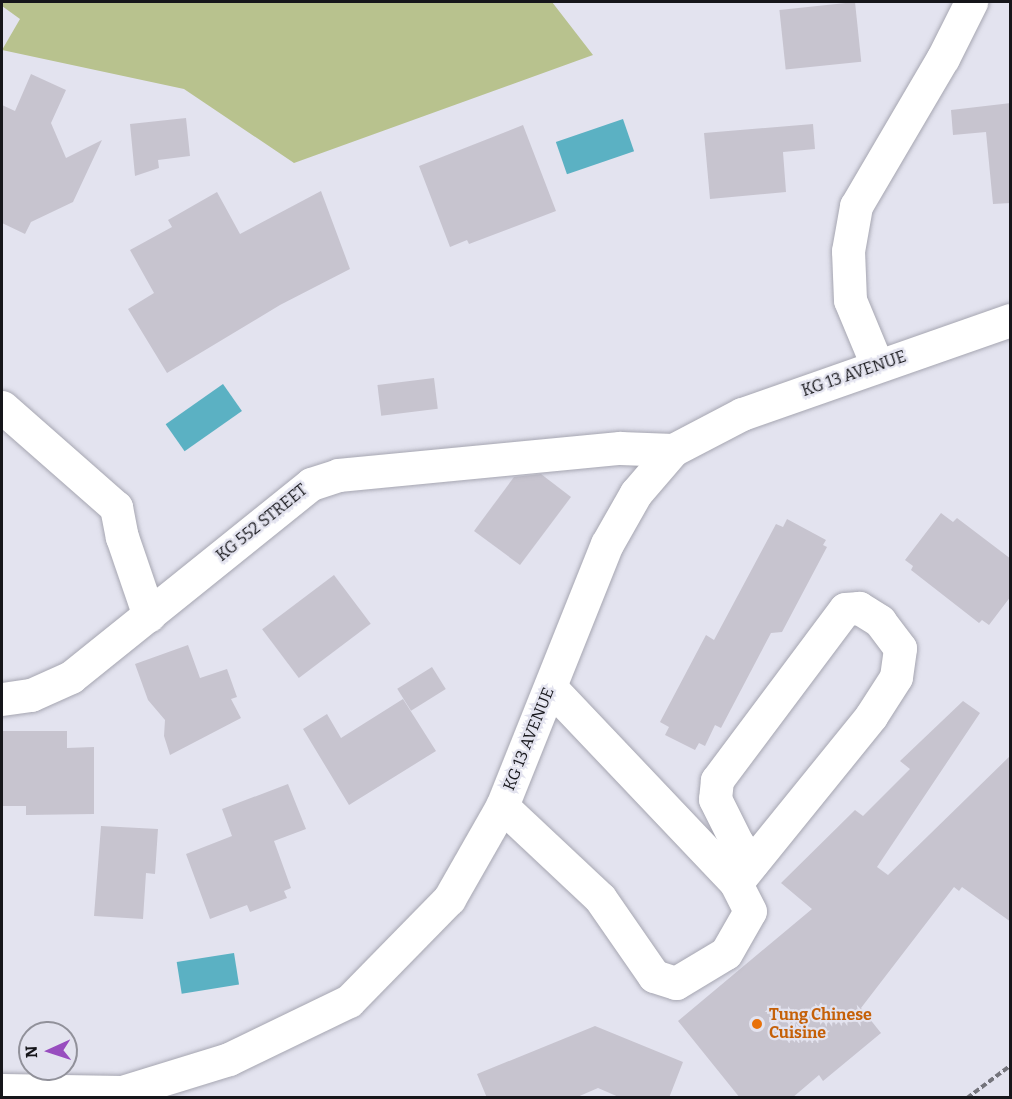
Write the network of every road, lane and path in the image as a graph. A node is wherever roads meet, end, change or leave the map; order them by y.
1 (970, 2) edge
2 (1011, 320) edge
3 (877, 365) junction
4 (2, 407) edge
5 (673, 450) junction
6 (149, 616) junction
7 (550, 687) junction
8 (2, 699) edge
9 (502, 806) junction
10 (744, 873) junction
11 (1011, 1066) edge
12 (2, 1090) edge
13 (967, 1098) edge

1 - 3 street
2 - 3 street, KG 13 AVENUE
3 - 5 street, KG 13 AVENUE
4 - 6 street
5 - 6 street, KG 552 STREET
5 - 7 street, KG 13 AVENUE
6 - 8 street, KG 552 STREET
7 - 9 street, KG 13 AVENUE
7 - 10 street
9 - 10 street
9 - 12 street, KG 13 AVENUE
10 - 10 street
11 - 13 path

